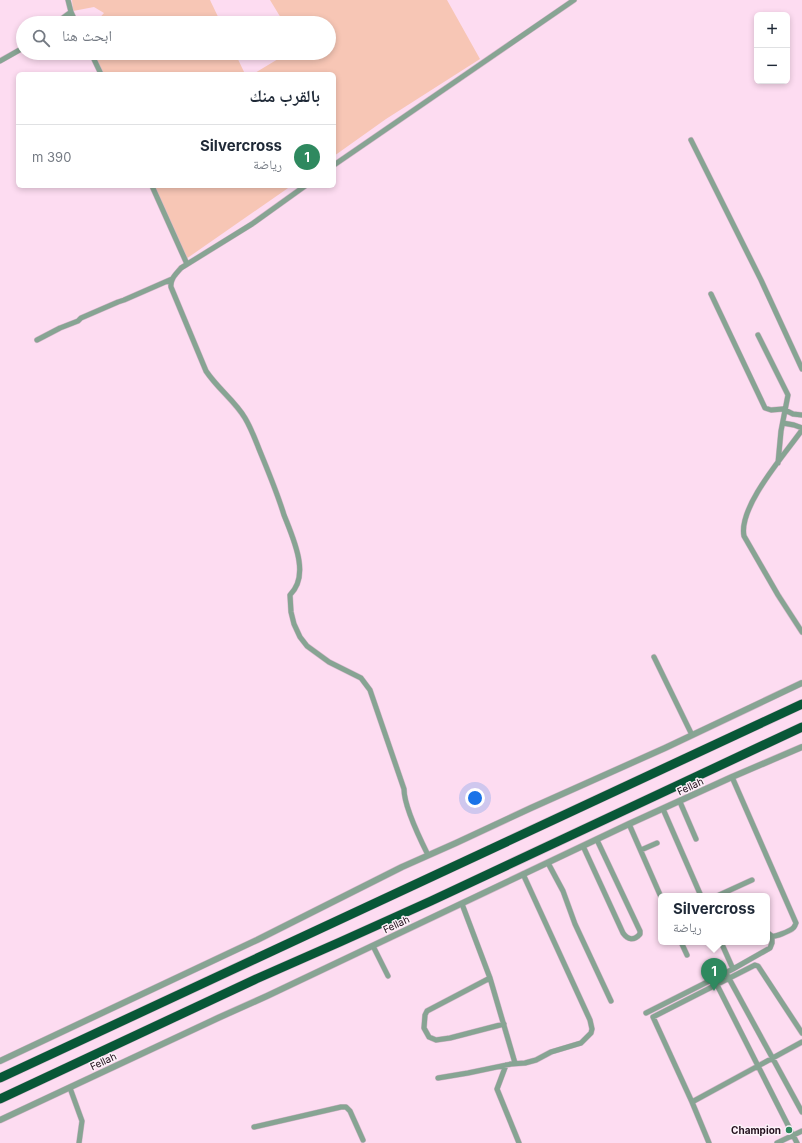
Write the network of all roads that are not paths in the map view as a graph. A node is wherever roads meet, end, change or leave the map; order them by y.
1 (68, 0) edge
2 (574, 0) edge
3 (71, 12) junction
4 (66, 16) edge
5 (73, 16) edge
6 (16, 52) edge
7 (94, 60) edge
8 (0, 61) edge
9 (100, 72) edge
10 (691, 140) dead end
11 (336, 164) edge
12 (153, 188) edge
13 (302, 188) edge
14 (187, 264) junction
15 (172, 279) junction
16 (711, 294) dead end
17 (758, 335) dead end
18 (37, 340) dead end
19 (802, 370) edge
20 (786, 410) junction
21 (802, 415) edge
22 (783, 423) junction
23 (802, 429) edge
24 (777, 464) junction
25 (802, 632) edge
26 (654, 657) dead end
27 (802, 683) edge
28 (802, 704) edge
29 (802, 727) edge
30 (692, 735) junction
31 (802, 746) edge
32 (732, 777) junction
33 (680, 802) junction
34 (663, 810) junction
35 (629, 824) junction
36 (696, 839) dead end
37 (597, 840) junction
38 (657, 843) dead end
39 (583, 846) junction
40 (640, 850) junction
41 (428, 855) junction
42 (548, 863) junction
43 (523, 874) junction
44 (752, 880) dead end
45 (659, 893) edge
46 (700, 893) edge
47 (724, 893) edge
48 (462, 904) junction
49 (772, 936) joint
50 (682, 945) edge
51 (722, 945) edge
52 (373, 946) junction
53 (687, 956) dead end
54 (733, 969) junction
55 (727, 975) junction
56 (388, 976) dead end
57 (490, 978) junction
58 (716, 981) junction
59 (611, 1001) dead end
60 (646, 1013) dead end
61 (504, 1024) junction
62 (802, 1033) edge
63 (802, 1042) edge
64 (772, 1058) junction
65 (0, 1061) edge
66 (515, 1063) junction
67 (506, 1065) junction
68 (759, 1066) junction
69 (0, 1078) edge
70 (438, 1078) dead end
71 (70, 1088) junction
72 (0, 1099) edge
73 (692, 1102) junction
74 (802, 1112) edge
75 (0, 1120) edge
76 (254, 1127) dead end
77 (802, 1130) edge
78 (794, 1135) junction
79 (364, 1142) edge
80 (79, 1143) edge
81 (358, 1143) edge
82 (519, 1143) edge
83 (709, 1143) edge
84 (777, 1143) edge
85 (797, 1143) edge

1 - 3 street
2 - 11 street
3 - 4 street
3 - 5 street
6 - 8 street
7 - 9 street
10 - 19 street
12 - 14 street
13 - 14 street
14 - 15 street
15 - 18 street
15 - 41 street
16 - 20 street
17 - 20 street
20 - 21 street
20 - 22 street
22 - 23 street
22 - 24 street
23 - 24 street
24 - 25 street
26 - 30 street
27 - 30 street
28 - 69 highway
29 - 72 highway
30 - 41 street
31 - 32 street, Fellah
32 - 33 street, Fellah
32 - 49 street
33 - 34 street, Fellah
33 - 36 street
34 - 35 street, Fellah
34 - 46 street
35 - 37 street, Fellah
35 - 40 street
37 - 39 street, Fellah
37 - 39 street
38 - 40 street
39 - 42 street, Fellah
40 - 45 street
41 - 65 street
42 - 43 street, Fellah
42 - 59 street
43 - 48 street, Fellah
43 - 66 street
44 - 47 street
48 - 52 street, Fellah
48 - 57 street
49 - 54 street
50 - 53 street
51 - 54 street
52 - 56 street
52 - 71 street, Fellah
54 - 55 street
55 - 58 street
55 - 62 street
55 - 64 street
57 - 61 street
57 - 61 street
58 - 60 street
58 - 68 street
58 - 73 street
61 - 66 street
63 - 64 street
64 - 68 street
64 - 74 street
66 - 67 street
67 - 70 street
67 - 82 street
68 - 73 street
68 - 78 street
71 - 75 street, Fellah
71 - 80 street
73 - 83 street
76 - 79 street
77 - 78 street
78 - 84 street
78 - 85 street
79 - 81 street

